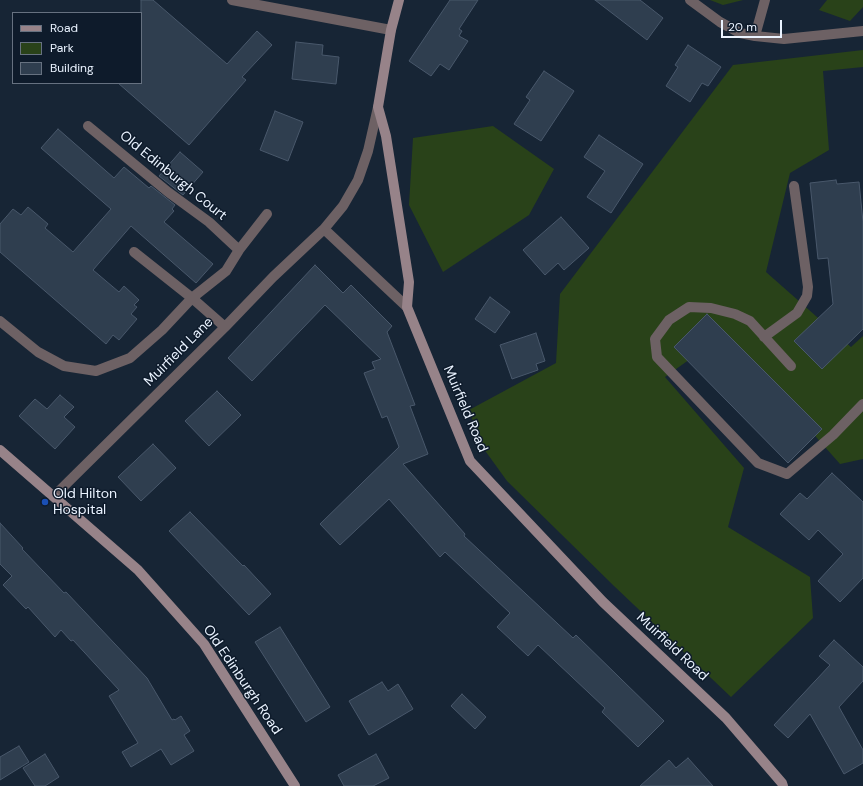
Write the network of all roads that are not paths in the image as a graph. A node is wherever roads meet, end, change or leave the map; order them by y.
1 (232, 0) edge
2 (399, 0) edge
3 (690, 0) edge
4 (765, 0) edge
5 (391, 30) junction
6 (863, 31) edge
7 (755, 36) junction
8 (378, 107) junction
9 (88, 126) dead end
10 (794, 186) dead end
11 (267, 214) dead end
12 (324, 229) junction
13 (239, 250) junction
14 (134, 252) dead end
15 (192, 298) junction
16 (407, 307) junction
17 (0, 321) edge
18 (225, 327) junction
19 (764, 337) junction
20 (791, 366) dead end
21 (863, 404) edge
22 (0, 450) edge
23 (54, 496) junction
24 (295, 786) edge
25 (783, 786) edge

1 - 5 street
2 - 5 street, Muirfield Road
3 - 7 street
4 - 7 street
5 - 8 street, Muirfield Road
6 - 7 street
8 - 12 street, Muirfield Lane
8 - 16 street, Muirfield Road
9 - 13 street, Old Edinburgh Court
10 - 19 street
11 - 13 street
12 - 16 street
12 - 18 street, Muirfield Lane
13 - 15 street
14 - 15 street
15 - 17 street
15 - 18 street
16 - 25 street, Muirfield Road
18 - 23 street, Muirfield Lane
19 - 20 street
19 - 21 street
22 - 23 street, Old Edinburgh Road
23 - 24 street, Old Edinburgh Road

